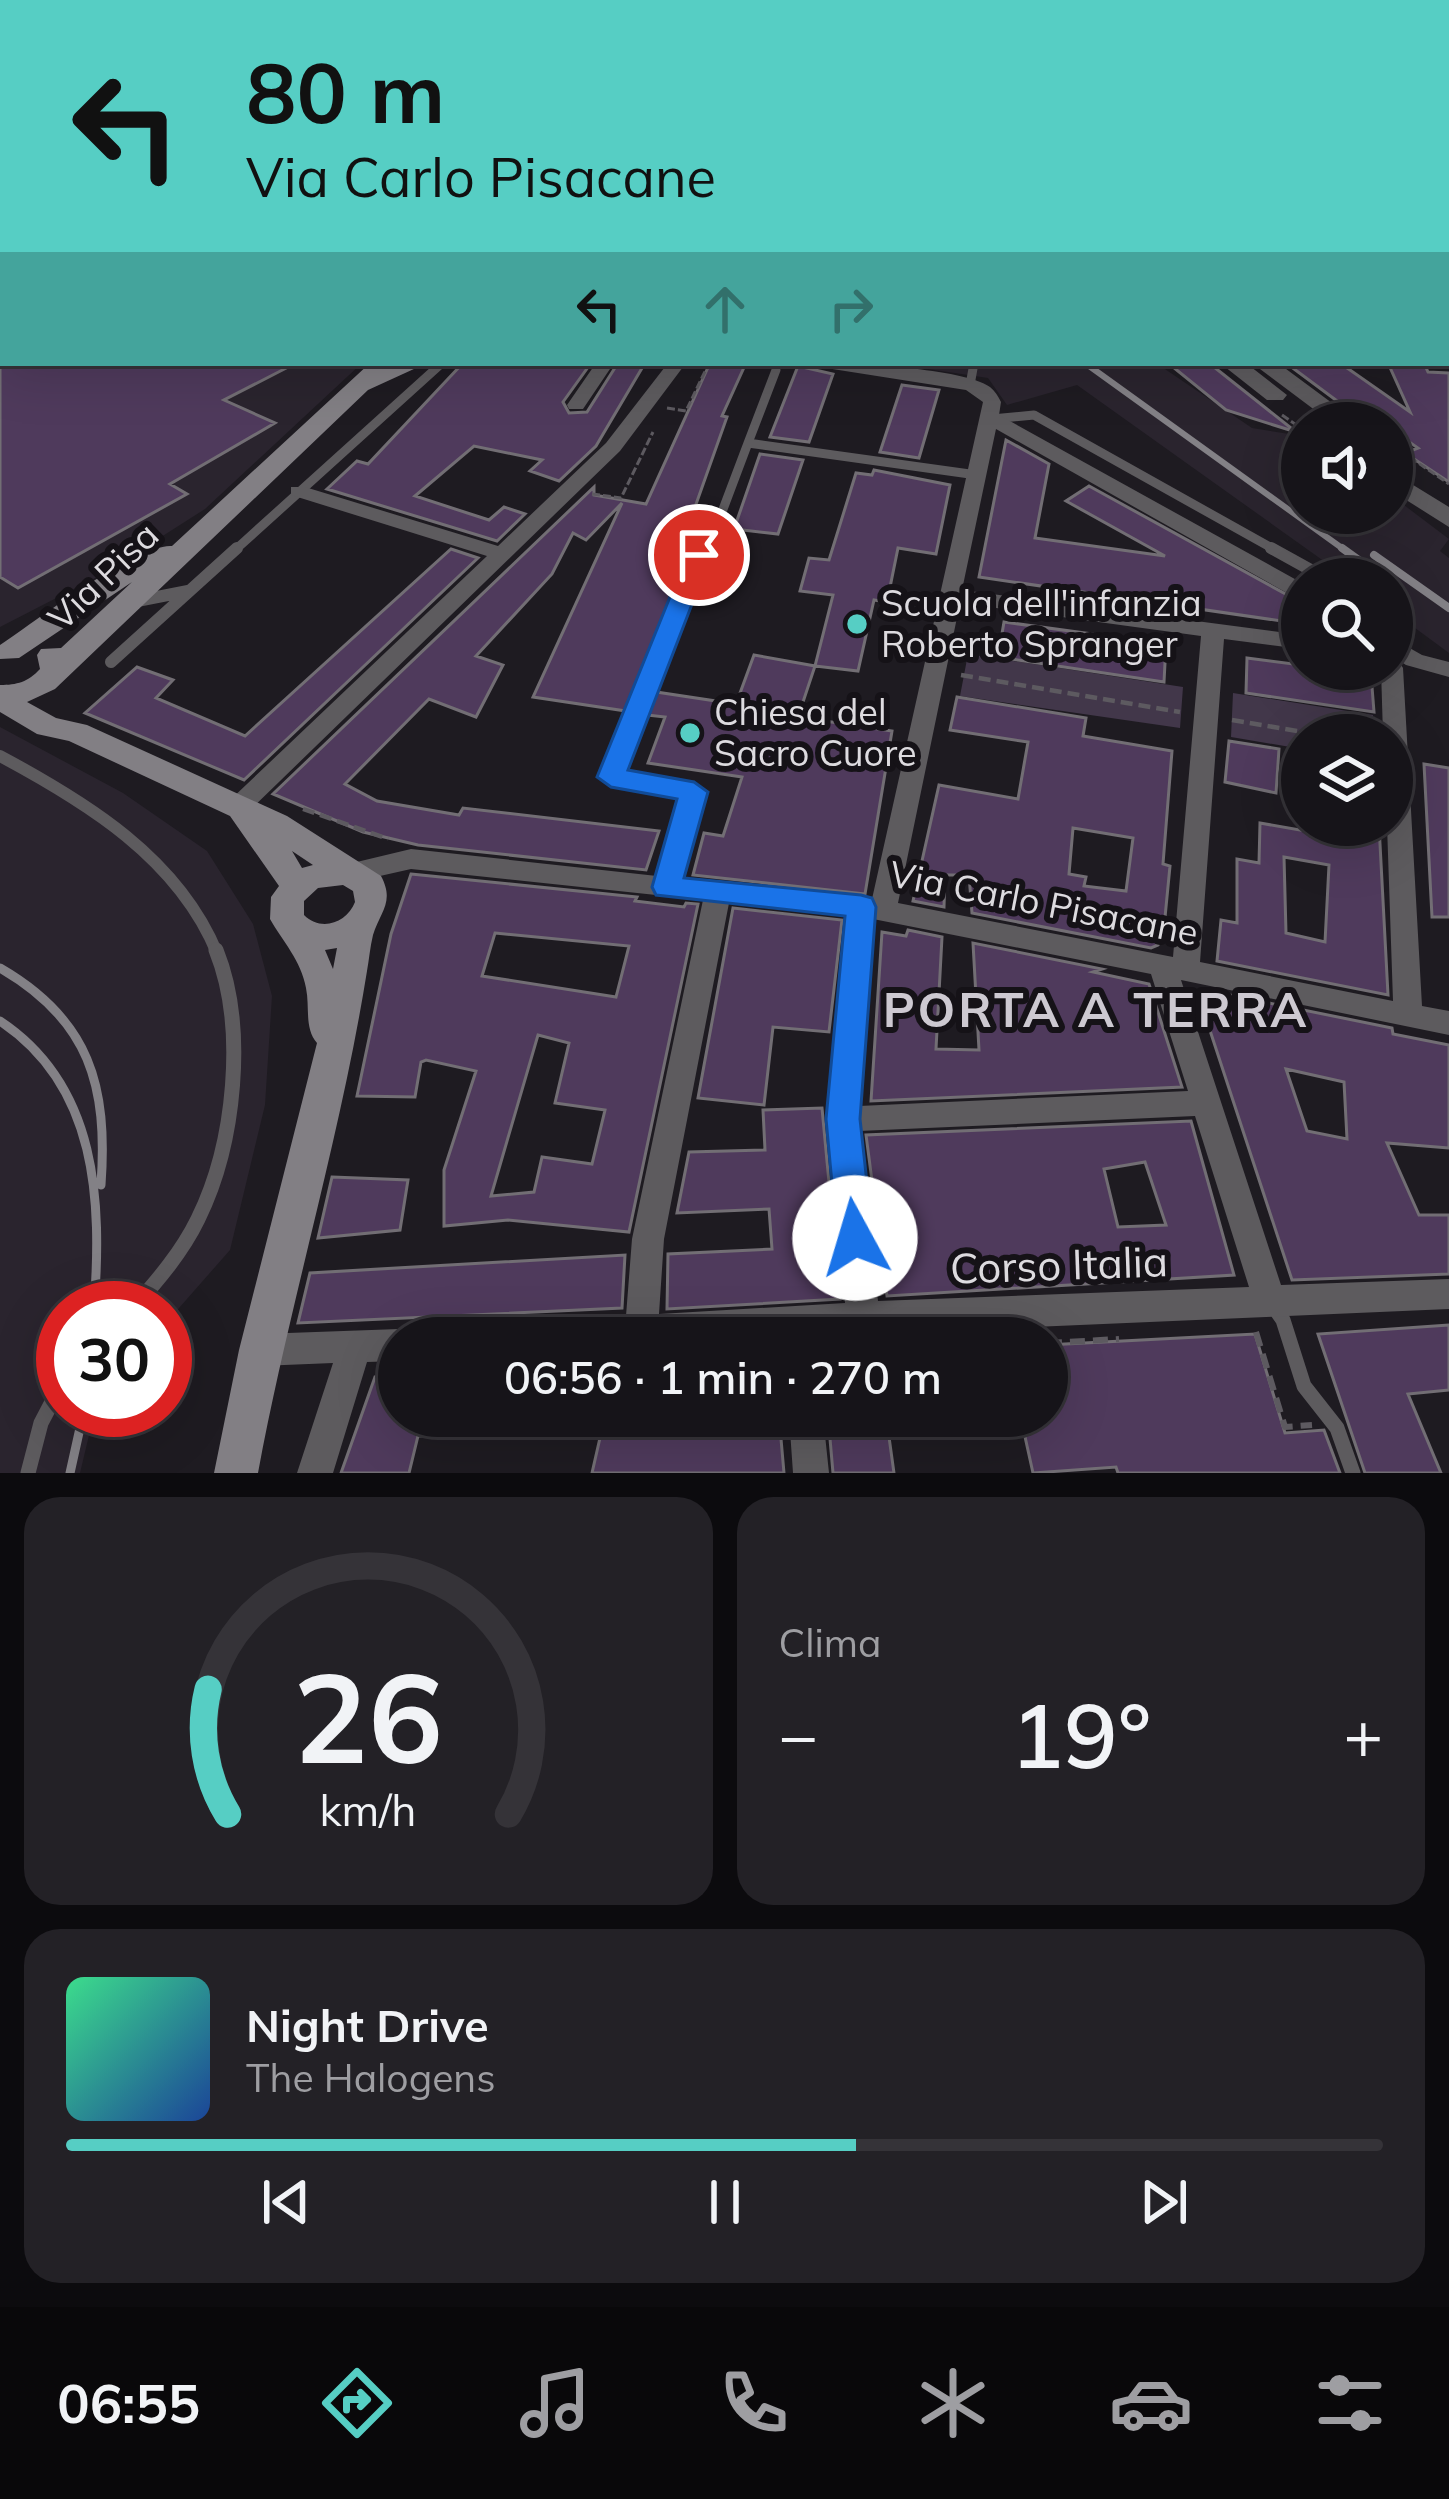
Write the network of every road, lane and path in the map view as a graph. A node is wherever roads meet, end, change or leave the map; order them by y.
1 (380, 366) edge
2 (409, 366) edge
3 (439, 366) edge
4 (603, 366) edge
5 (675, 366) edge
6 (708, 366) edge
7 (866, 366) edge
8 (1235, 366) edge
9 (1267, 366) edge
10 (776, 370) dead end
11 (972, 374) edge
12 (362, 386) junction
13 (1286, 402) edge
14 (1318, 402) edge
15 (576, 405) dead end
16 (665, 408) dead end
17 (991, 419) junction
18 (656, 426) dead end
19 (748, 443) junction
20 (1413, 459) edge
21 (977, 475) junction
22 (1413, 476) edge
23 (1449, 484) edge
24 (1413, 490) edge
25 (298, 491) junction
26 (583, 493) dead end
27 (1447, 510) edge
28 (722, 512) dead end
29 (199, 533) junction
30 (502, 554) junction
31 (699, 555) dead end
32 (1289, 558) edge
33 (1281, 580) edge
34 (193, 590) junction
35 (948, 596) junction
36 (130, 602) junction
37 (1213, 630) junction
38 (1281, 639) edge
39 (4, 654) edge
40 (1413, 661) edge
41 (111, 662) dead end
42 (1449, 670) edge
43 (53, 674) junction
44 (957, 674) dead end
45 (1399, 690) edge
46 (0, 697) edge
47 (1186, 713) dead end
48 (1228, 719) dead end
49 (1281, 728) edge
50 (76, 732) junction
51 (0, 757) edge
52 (694, 792) joint
53 (286, 802) dead end
54 (237, 808) junction
55 (403, 842) dead end
56 (349, 873) junction
57 (296, 887) junction
58 (667, 887) junction
59 (718, 893) junction
60 (872, 908) junction
61 (358, 926) junction
62 (302, 934) junction
63 (1175, 969) junction
64 (1408, 1014) junction
65 (1449, 1023) edge
66 (328, 1059) junction
67 (1206, 1103) junction
68 (843, 1119) junction
69 (158, 1281) edge
70 (1449, 1294) edge
71 (1270, 1301) junction
72 (641, 1317) edge
73 (863, 1317) joint
74 (1234, 1333) dead end
75 (1141, 1338) dead end
76 (1068, 1342) edge
77 (378, 1346) edge
78 (355, 1348) junction
79 (260, 1350) junction
80 (1322, 1424) dead end
81 (37, 1437) edge
82 (808, 1437) edge
83 (28, 1473) edge
84 (236, 1473) edge
85 (315, 1473) edge
86 (811, 1473) edge
87 (1353, 1473) edge

1 - 12 main road, Via Pisa
2 - 12 main road, Via Pisa
3 - 25 lane
4 - 15 street
5 - 30 street
6 - 16 path
7 - 11 street
8 - 13 street
9 - 14 street
10 - 19 lane
11 - 17 street
12 - 29 main road, Via Pisa
17 - 21 street
17 - 32 lane
17 - 33 street
18 - 26 path
19 - 21 lane
19 - 28 lane
20 - 23 path
21 - 35 street
22 - 27 street
24 - 27 street
25 - 30 street
25 - 34 lane
29 - 36 main road, Via Pisa
29 - 39 main road, Via Pisa
30 - 54 street
31 - 52 lane
34 - 36 lane
34 - 41 lane
35 - 37 street
35 - 60 street
36 - 43 main road, Via Pisa
37 - 38 street
37 - 63 street
39 - 43 main road
40 - 42 street
43 - 46 main road
43 - 50 main road
44 - 47 path
45 - 64 street
46 - 50 main road
48 - 49 path
50 - 54 main road
51 - 69 lane
52 - 58 street
53 - 55 path
54 - 56 main road
54 - 57 main road
56 - 57 main road
56 - 58 street, Via Carlo Pisacane
56 - 61 main road
57 - 62 main road
58 - 59 street, Via Carlo Pisacane
59 - 60 street, Via Carlo Pisacane
59 - 72 street
60 - 63 street, Via Carlo Pisacane
60 - 68 street
61 - 62 main road
61 - 66 main road
62 - 66 main road
63 - 64 street, Via Carlo Pisacane
63 - 67 street
64 - 65 street, Via Carlo Pisacane
66 - 79 main road
67 - 68 street
67 - 71 street
68 - 73 street
70 - 71 street, Corso Italia
71 - 73 street, Corso Italia
71 - 87 lane
74 - 80 path
75 - 76 path
77 - 78 street
78 - 79 street
78 - 85 street
79 - 84 main road
81 - 83 lane
82 - 86 street

